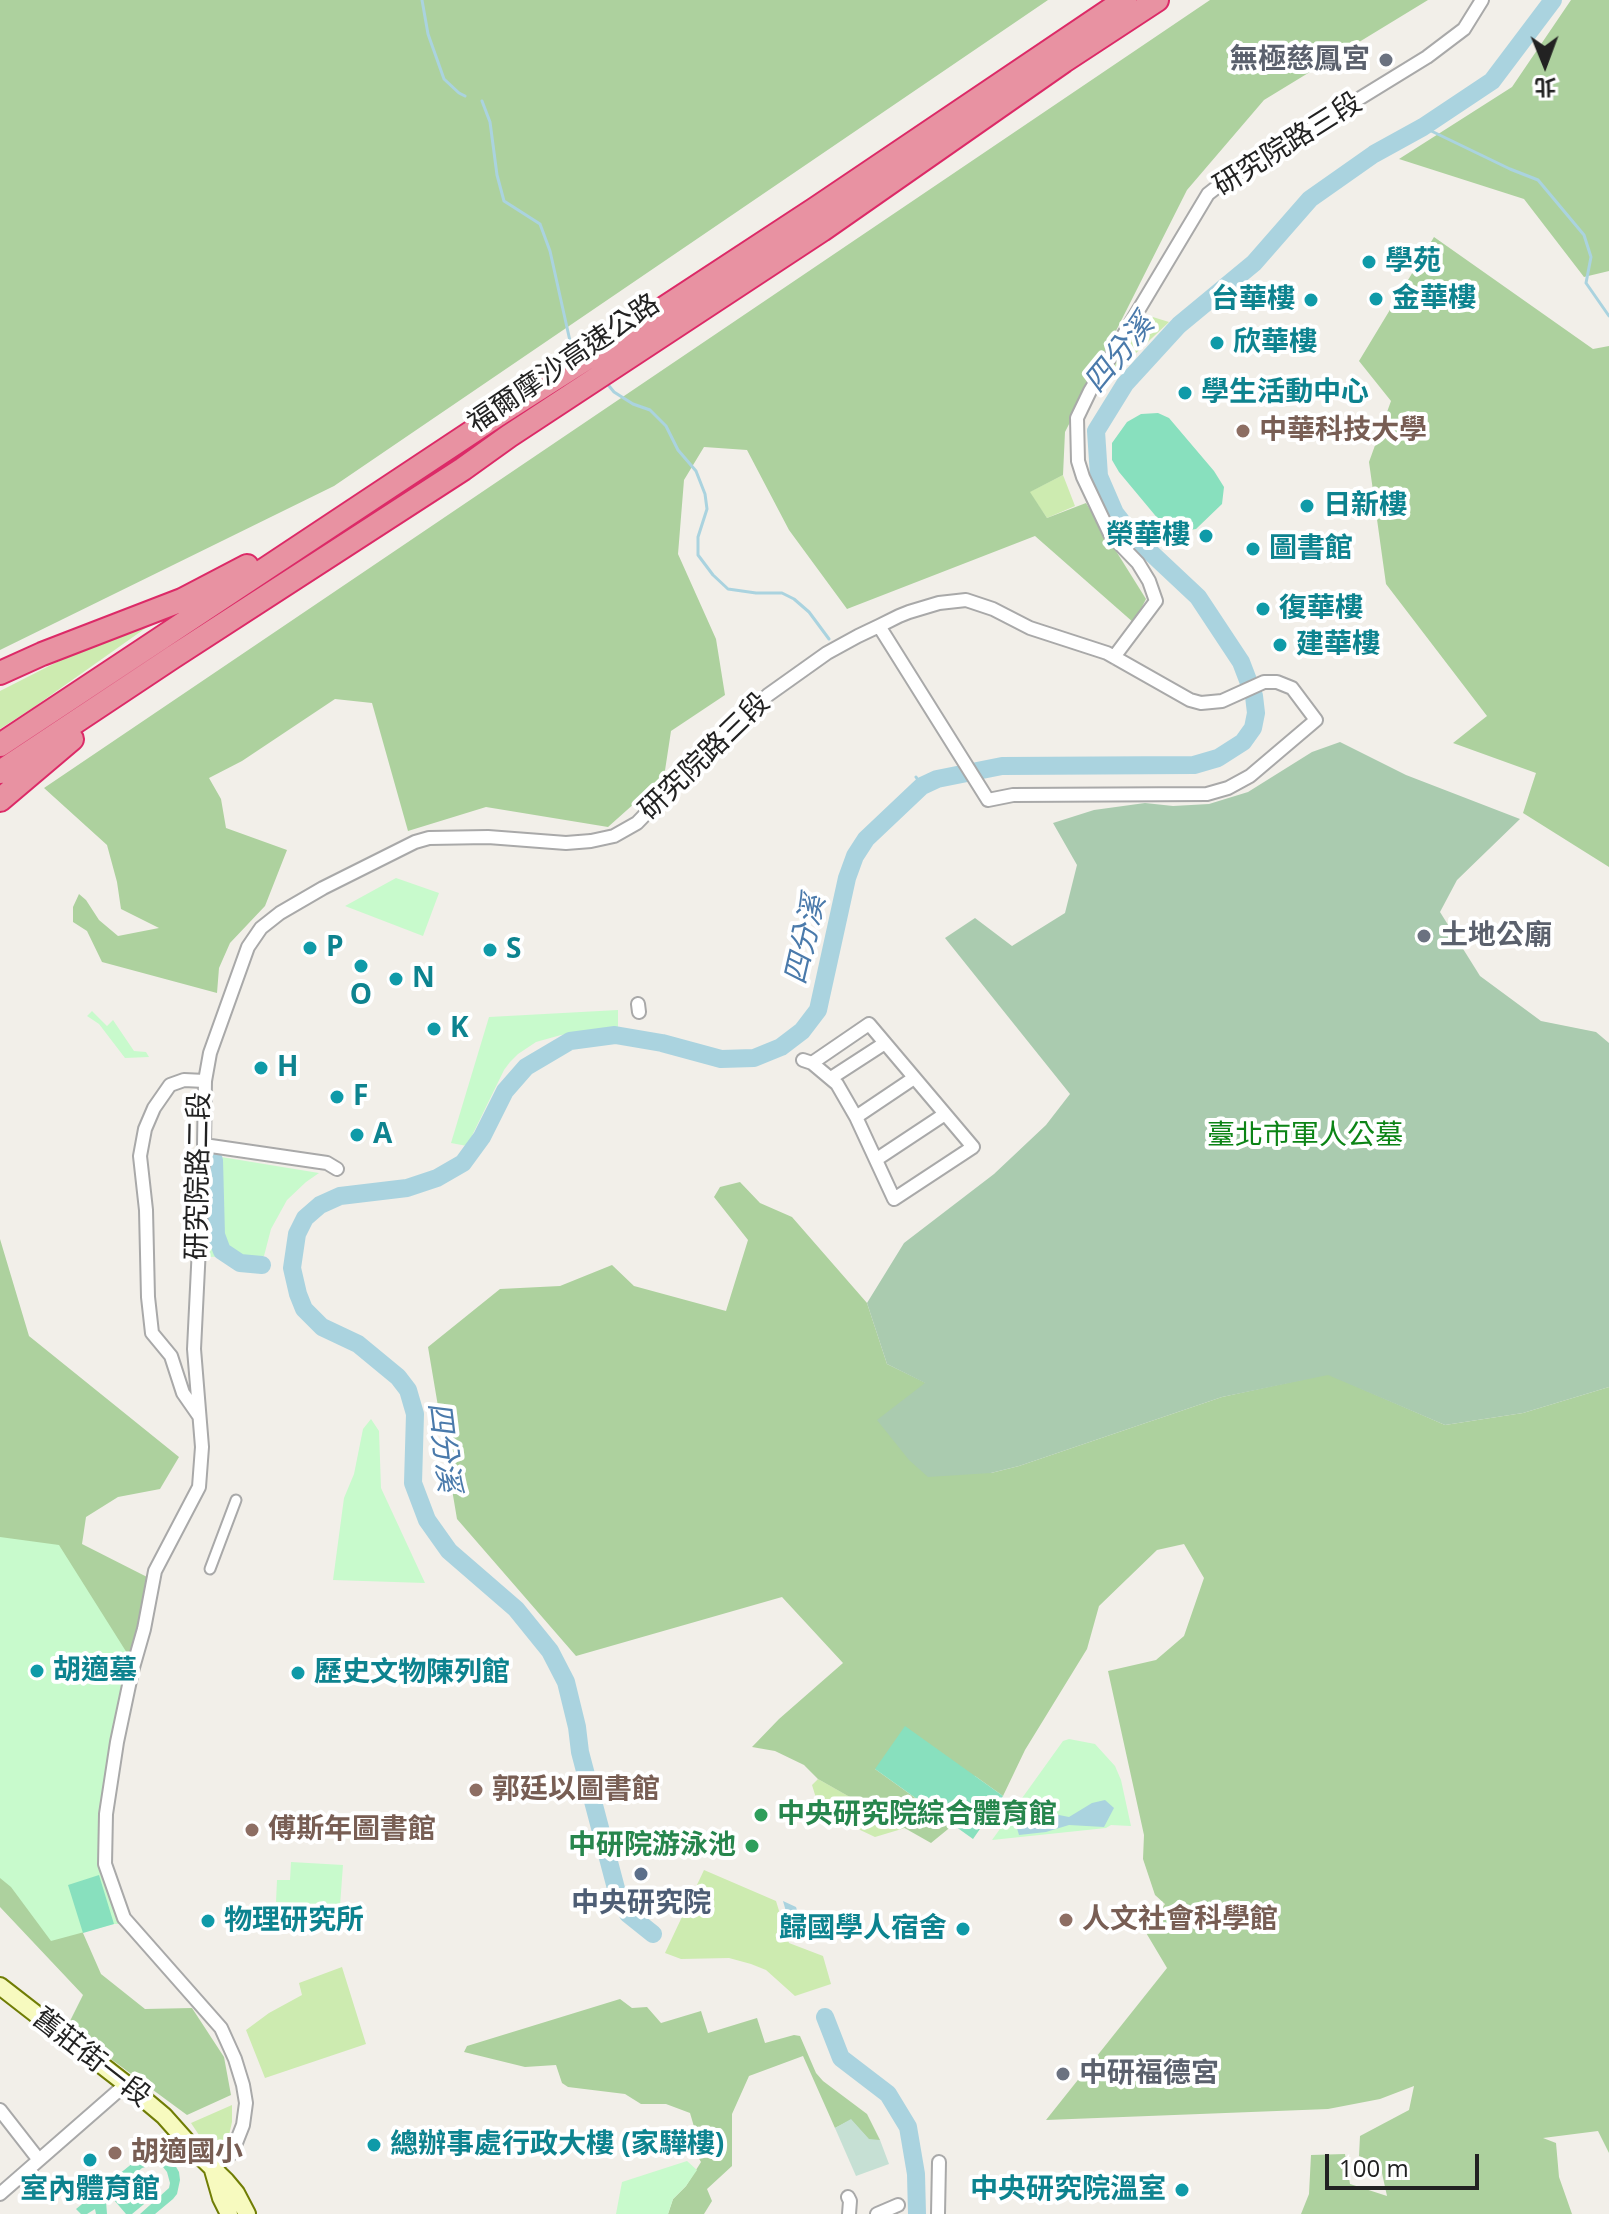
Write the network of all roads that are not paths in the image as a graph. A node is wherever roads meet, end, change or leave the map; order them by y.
1 (1125, 0) edge
2 (1157, 0) edge
3 (1482, 0) edge
4 (741, 270) junction
5 (435, 457) junction
6 (879, 626) junction
7 (173, 657) junction
8 (1114, 657) junction
9 (0, 673) edge
10 (0, 745) edge
11 (0, 772) edge
12 (0, 800) edge
13 (885, 1043) junction
14 (831, 1078) junction
15 (914, 1078) junction
16 (205, 1081) junction
17 (945, 1114) junction
18 (856, 1117) junction
19 (204, 1145) junction
20 (877, 1159) junction
21 (337, 1169) dead end
22 (200, 1417) junction
23 (236, 1500) dead end
24 (210, 1569) dead end
25 (0, 1986) edge
26 (126, 2084) junction
27 (0, 2110) edge
28 (39, 2160) junction
29 (939, 2162) dead end
30 (212, 2169) junction
31 (0, 2194) edge
32 (848, 2197) dead end
33 (898, 2205) dead end
34 (229, 2214) edge
35 (247, 2214) edge
36 (849, 2214) edge
37 (877, 2214) edge
38 (938, 2214) edge

1 - 4 highway, 福爾摩沙高速公路
2 - 4 highway, 福爾摩沙高速公路
3 - 8 street, 研究院路三段
4 - 5 highway, 福爾摩沙高速公路
4 - 7 highway, 福爾摩沙高速公路
5 - 9 highway
5 - 10 highway, 福爾摩沙高速公路
6 - 8 street, 研究院路三段
6 - 8 street, 研究院路三段
6 - 16 street, 研究院路三段
7 - 11 highway, 福爾摩沙高速公路
7 - 12 highway
13 - 14 street
13 - 14 street
13 - 15 street
14 - 18 street
15 - 17 street
15 - 18 street
16 - 19 street, 研究院路二段
16 - 22 street, 研究院路二段
17 - 20 street
17 - 20 street
18 - 20 street
19 - 21 street
19 - 22 street, 研究院路二段
22 - 30 street, 研究院路二段
23 - 24 street
25 - 26 main road, 舊莊街一段
26 - 28 street
26 - 30 main road, 舊莊街一段
27 - 28 street
28 - 31 street
29 - 38 street
30 - 34 main road
30 - 35 main road
32 - 36 street
33 - 37 street

